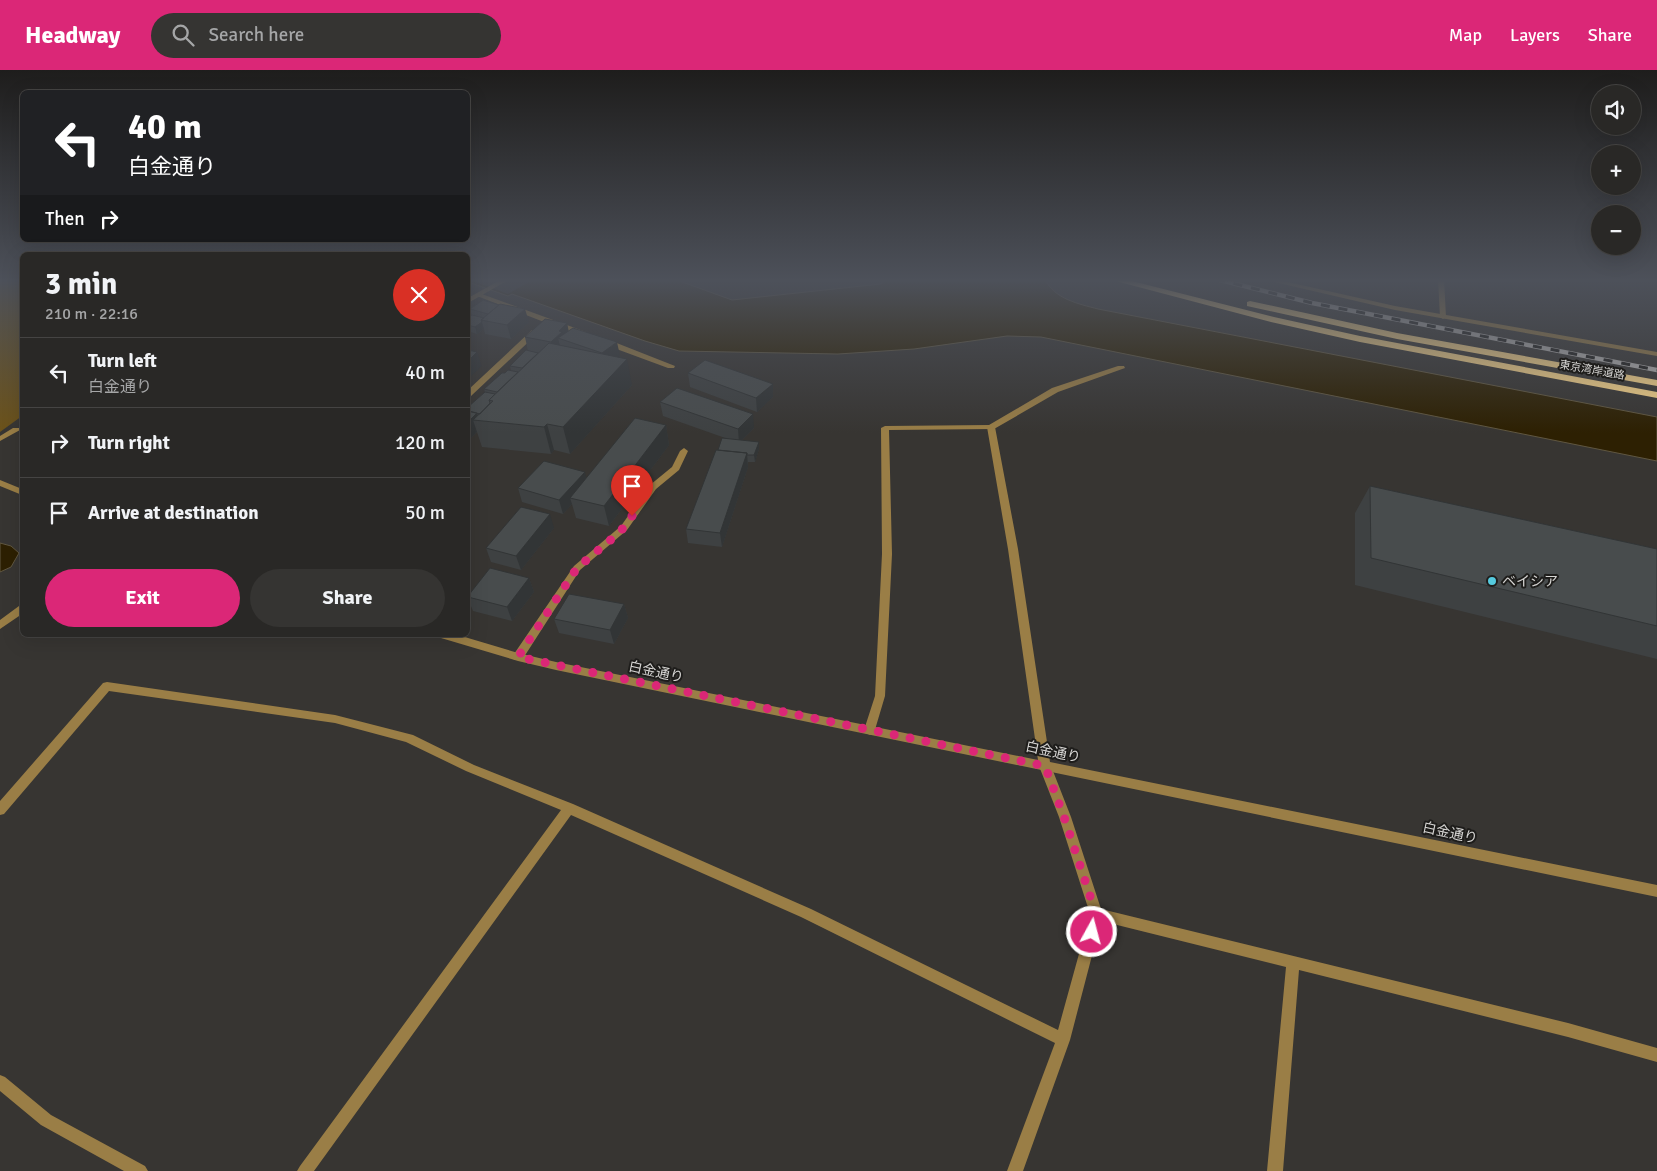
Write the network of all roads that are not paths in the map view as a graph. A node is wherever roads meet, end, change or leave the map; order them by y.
1 (538, 330) edge
2 (574, 330) edge
3 (1321, 330) edge
4 (1370, 330) edge
5 (1520, 330) edge
6 (592, 337) edge
7 (601, 340) edge
8 (1657, 354) edge
9 (671, 366) dead end
10 (1121, 368) dead end
11 (1657, 383) edge
12 (470, 392) edge
13 (1657, 395) edge
14 (991, 427) junction
15 (16, 430) dead end
16 (0, 439) edge
17 (684, 451) dead end
18 (0, 483) edge
19 (20, 491) edge
20 (20, 610) edge
21 (0, 624) edge
22 (452, 637) edge
23 (518, 657) junction
24 (870, 730) junction
25 (1045, 766) junction
26 (569, 808) junction
27 (0, 810) edge
28 (1657, 890) edge
29 (1096, 914) junction
30 (1293, 963) junction
31 (1063, 1040) junction
32 (1657, 1055) edge
33 (0, 1082) edge
34 (140, 1171) edge
35 (305, 1171) edge
36 (1015, 1171) edge
37 (1275, 1171) edge

1 - 12 street
2 - 6 street
3 - 13 highway, 東京湾岸道路
4 - 11 highway, 東京湾岸道路
5 - 8 street
7 - 9 street
10 - 14 street
14 - 24 street
14 - 25 street
15 - 16 street
17 - 23 street
18 - 19 street
20 - 21 street
22 - 23 street, 白金通り
23 - 24 street, 白金通り
24 - 25 street, 白金通り
25 - 28 street, 白金通り
25 - 29 street
26 - 27 street
26 - 31 street
26 - 35 street
29 - 30 street
29 - 31 street
30 - 32 street
30 - 37 street
31 - 36 street
33 - 34 street

